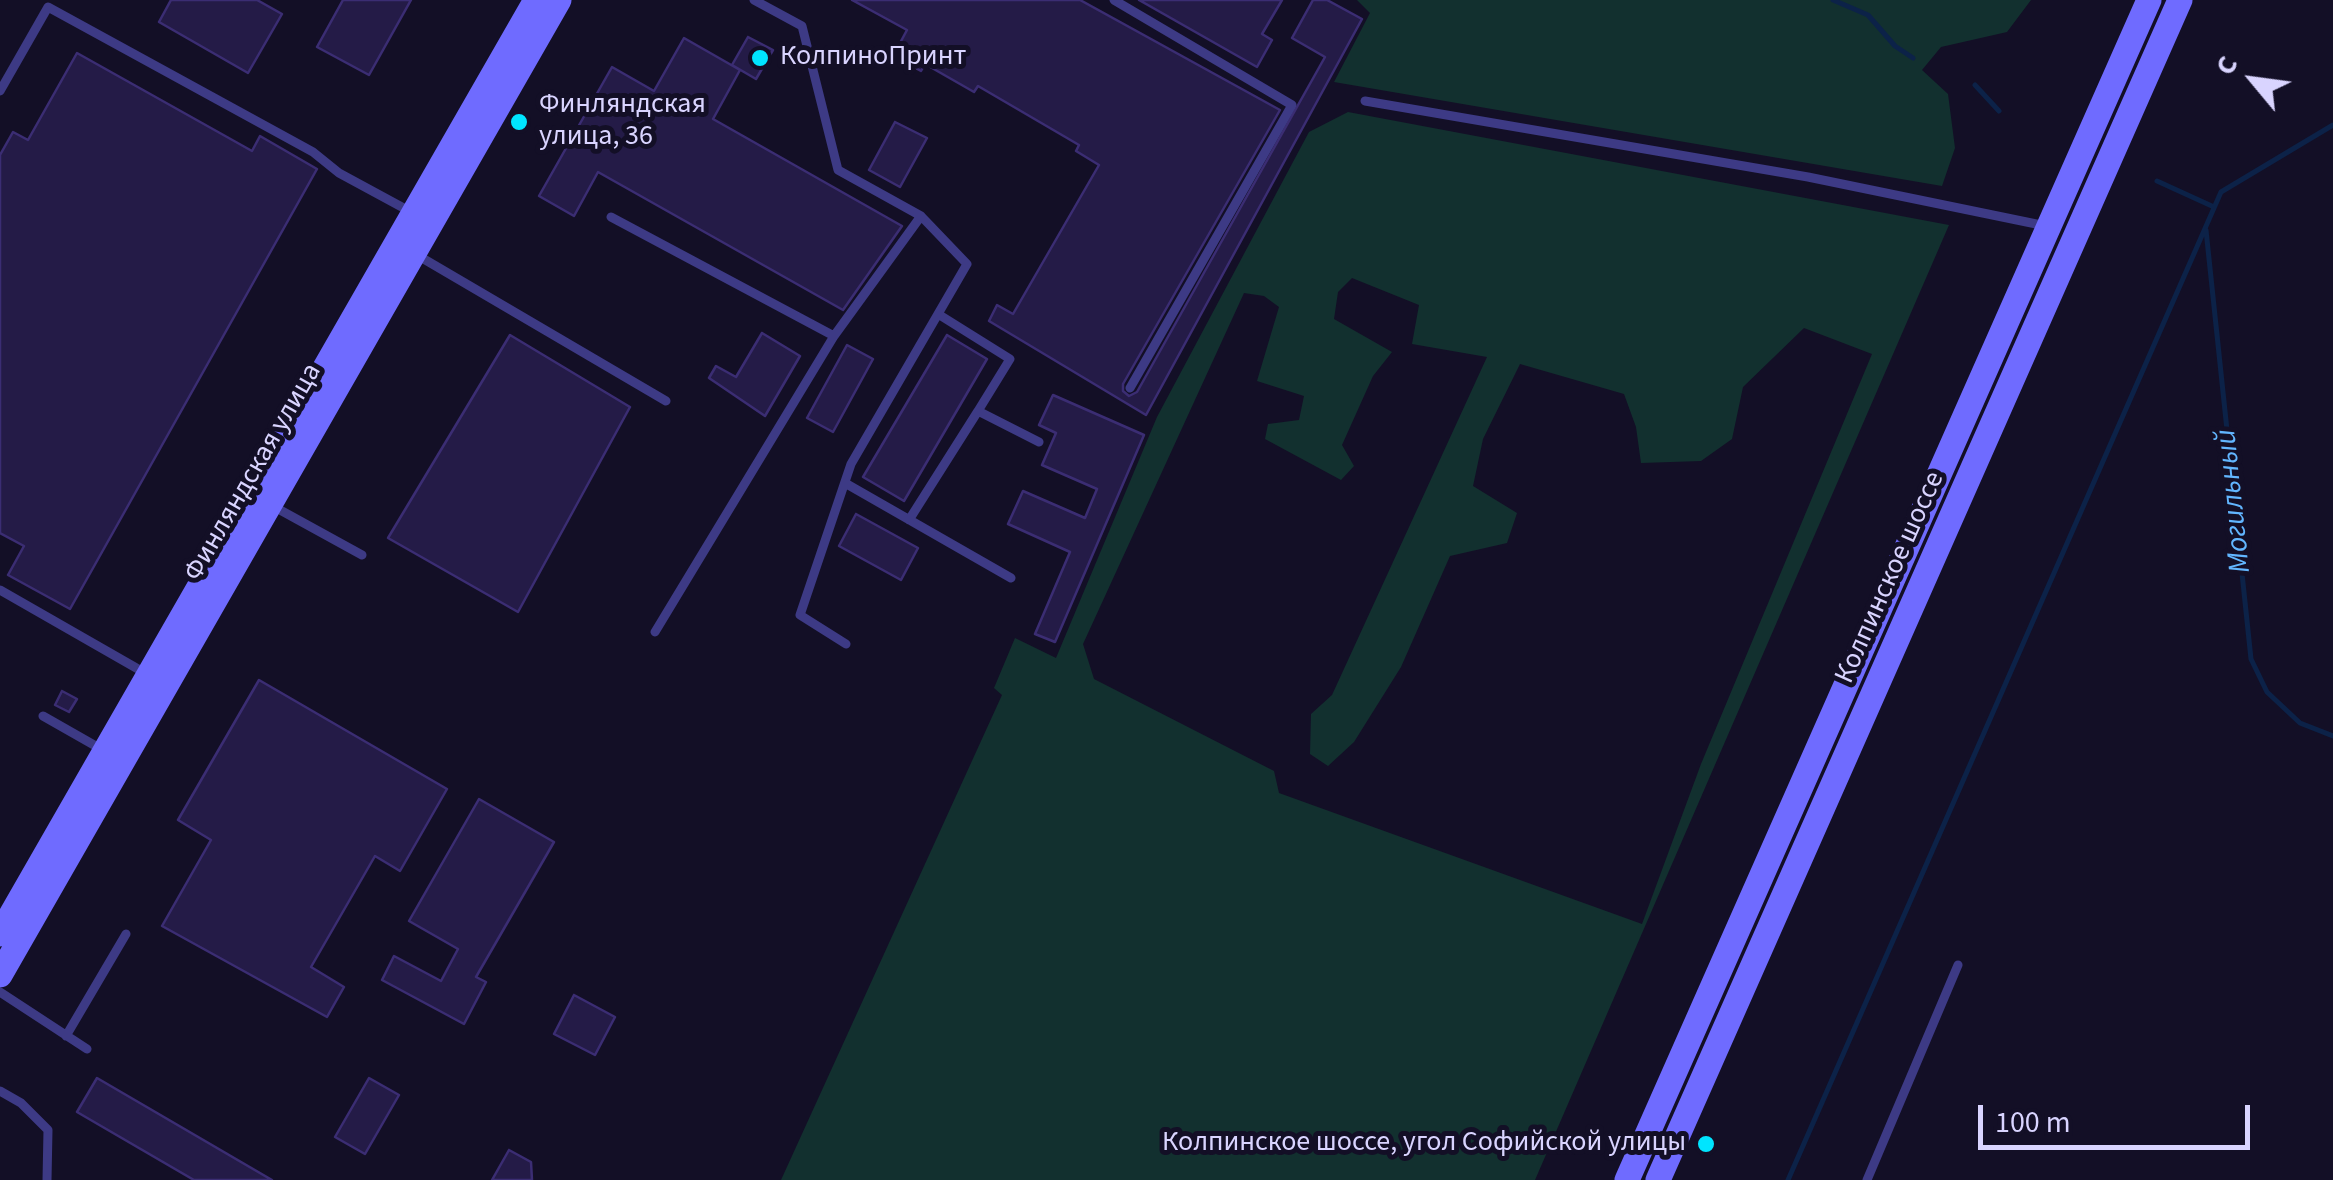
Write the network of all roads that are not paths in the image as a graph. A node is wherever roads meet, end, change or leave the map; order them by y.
1 (536, 0) edge
2 (559, 0) edge
3 (754, 0) edge
4 (1114, 0) edge
5 (2149, 0) edge
6 (2180, 0) edge
7 (0, 91) edge
8 (1365, 101) dead end
9 (410, 212) junction
10 (921, 216) junction
11 (611, 217) dead end
12 (2048, 226) junction
13 (415, 254) junction
14 (938, 314) junction
15 (834, 336) junction
16 (1130, 388) dead end
17 (666, 401) dead end
18 (978, 410) junction
19 (1039, 442) dead end
20 (844, 484) junction
21 (260, 499) junction
22 (909, 520) junction
23 (362, 555) dead end
24 (1011, 578) dead end
25 (0, 590) edge
26 (655, 632) dead end
27 (846, 644) dead end
28 (158, 681) junction
29 (42, 716) dead end
30 (105, 752) junction
31 (0, 934) edge
32 (126, 934) dead end
33 (1958, 966) dead end
34 (0, 975) edge
35 (0, 992) edge
36 (66, 1036) junction
37 (88, 1049) dead end
38 (0, 1091) edge
39 (47, 1180) edge
40 (1628, 1180) edge
41 (1658, 1180) edge
42 (1866, 1180) edge

1 - 9 main road, Финляндская улица
2 - 13 main road, Финляндская улица
3 - 10 lane
4 - 16 lane
5 - 12 main road, Колпинское шоссе
6 - 41 main road, Колпинское шоссе
7 - 9 lane
8 - 12 lane
9 - 21 main road, Финляндская улица
10 - 14 lane
10 - 15 lane
11 - 15 lane
12 - 40 main road, Колпинское шоссе
13 - 17 lane
13 - 21 main road, Финляндская улица
14 - 18 lane
14 - 20 lane
15 - 26 lane
18 - 19 lane
18 - 22 lane
20 - 22 lane
20 - 27 lane
21 - 23 lane
21 - 28 main road, Финляндская улица
22 - 24 lane
25 - 28 lane
28 - 30 main road, Финляндская улица
28 - 34 main road, Финляндская улица
29 - 30 lane
30 - 31 main road, Финляндская улица
32 - 36 lane
33 - 42 lane
35 - 36 lane
36 - 37 lane
38 - 39 lane

